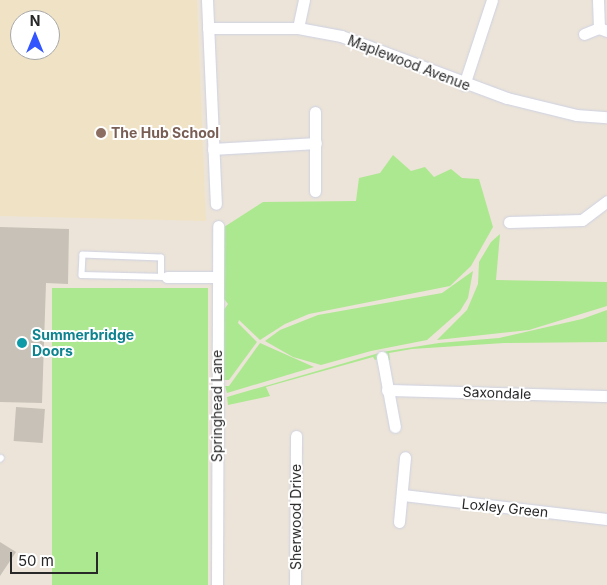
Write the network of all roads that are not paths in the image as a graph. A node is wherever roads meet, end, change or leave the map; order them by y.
1 (207, 0) edge
2 (304, 0) edge
3 (492, 0) edge
4 (598, 0) edge
5 (208, 28) junction
6 (298, 28) junction
7 (603, 30) edge
8 (584, 34) dead end
9 (464, 85) junction
10 (315, 112) dead end
11 (607, 118) edge
12 (316, 143) junction
13 (214, 149) junction
14 (315, 191) dead end
15 (607, 201) edge
16 (216, 204) dead end
17 (509, 222) dead end
18 (218, 226) dead end
19 (164, 277) junction
20 (218, 277) junction
21 (382, 357) dead end
22 (387, 390) junction
23 (607, 396) edge
24 (395, 427) dead end
25 (296, 436) dead end
26 (405, 457) dead end
27 (403, 496) junction
28 (607, 519) edge
29 (399, 522) dead end
30 (216, 585) edge
31 (295, 585) edge

1 - 5 street
2 - 6 street
3 - 9 street
4 - 7 street
5 - 6 street, Maplewood Avenue
5 - 13 street
6 - 9 street, Maplewood Avenue
7 - 8 street
9 - 11 street, Maplewood Avenue
10 - 12 street
12 - 13 street
12 - 14 street
13 - 16 street
15 - 17 street
18 - 20 street, Springhead Lane
19 - 19 lane
19 - 20 street
20 - 30 street, Springhead Lane
21 - 22 street
22 - 23 street, Saxondale
22 - 24 street
25 - 31 street, Sherwood Drive
26 - 27 street
27 - 28 street, Loxley Green
27 - 29 street

